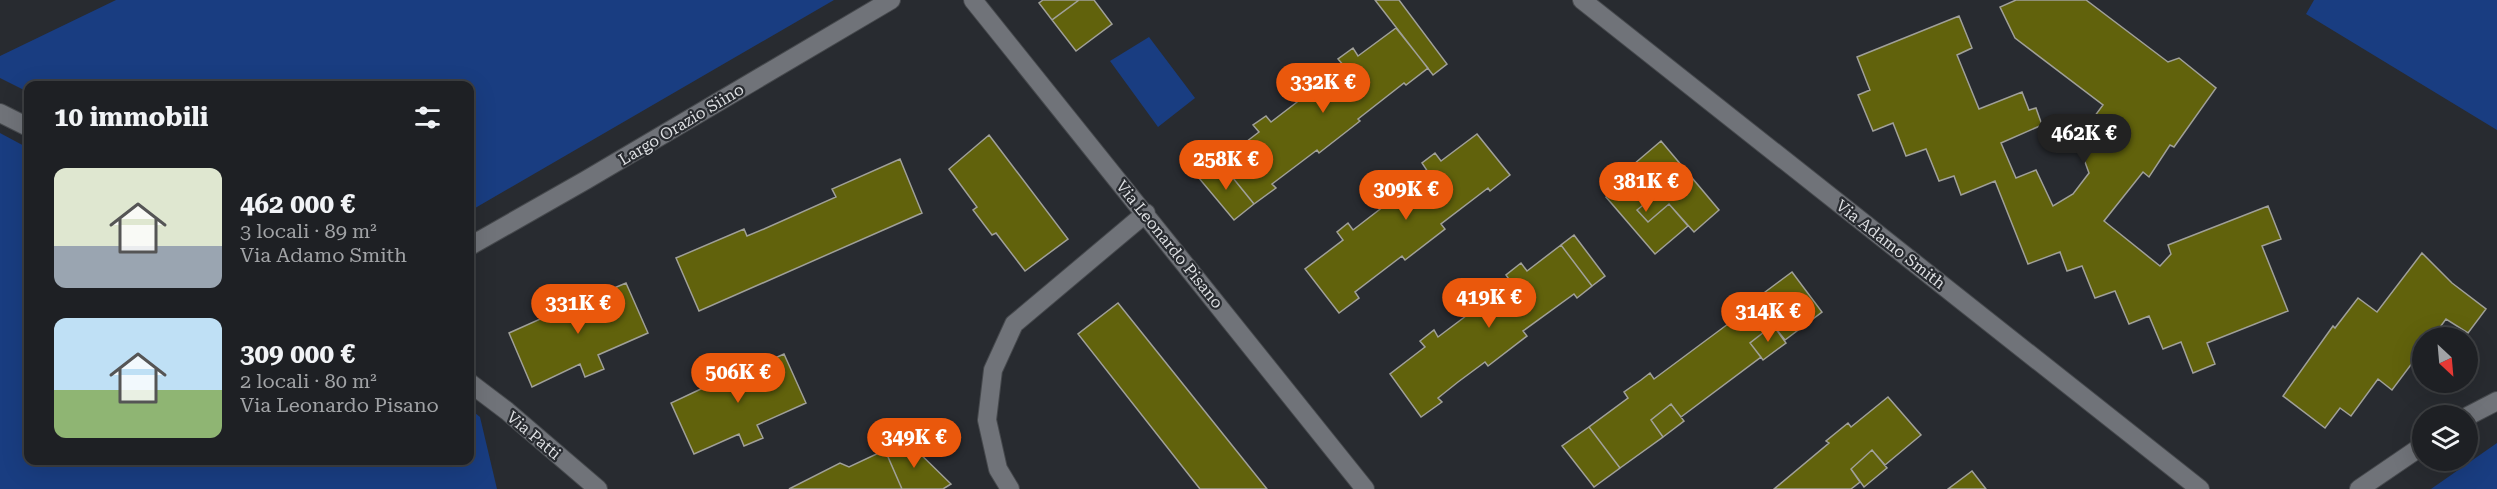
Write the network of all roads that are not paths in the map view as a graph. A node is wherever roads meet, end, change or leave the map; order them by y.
1 (891, 0) edge
2 (973, 0) edge
3 (1582, 0) edge
4 (0, 113) edge
5 (24, 125) edge
6 (1146, 213) junction
7 (474, 244) edge
8 (474, 386) edge
9 (2497, 401) edge
10 (2478, 411) edge
11 (2412, 453) edge
12 (598, 489) edge
13 (1010, 489) edge
14 (1365, 489) edge
15 (2200, 489) edge
16 (2359, 489) edge

1 - 7 street, Largo Orazio Siino
2 - 6 street, Via Leonardo Pisano
3 - 15 street, Via Adamo Smith
4 - 5 street
6 - 13 street
6 - 14 street, Via Leonardo Pisano
8 - 12 street, Via Patti
9 - 10 street
11 - 16 street

